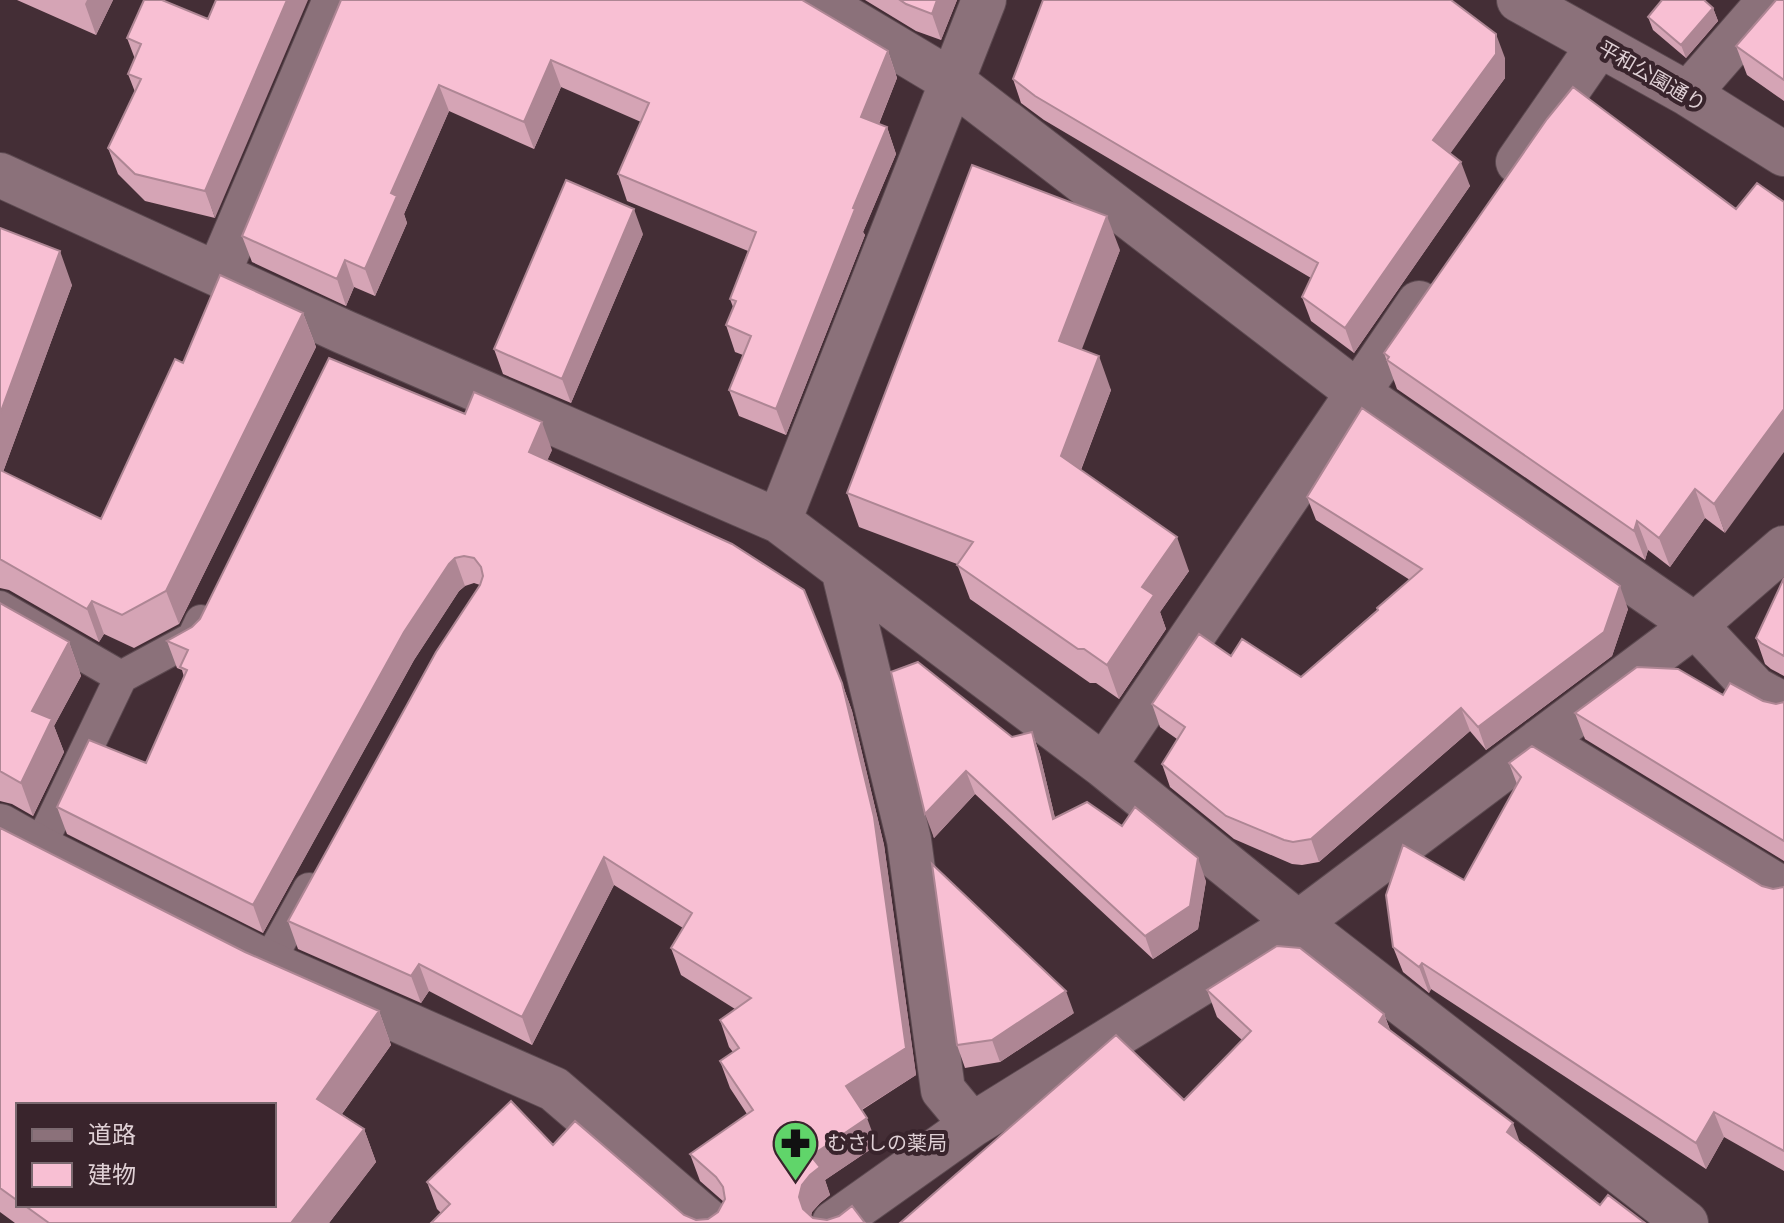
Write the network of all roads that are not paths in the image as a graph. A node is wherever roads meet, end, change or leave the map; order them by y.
1 (335, 0) edge
2 (816, 0) edge
3 (984, 0) edge
4 (1519, 0) edge
5 (1770, 0) edge
6 (1599, 45) junction
7 (953, 82) junction
8 (1688, 94) junction
9 (1784, 154) edge
10 (0, 175) edge
11 (1492, 199) edge
12 (218, 274) junction
13 (1438, 276) edge
14 (1357, 392) junction
15 (779, 521) junction
16 (1784, 548) edge
17 (843, 569) junction
18 (213, 596) edge
19 (0, 607) edge
20 (1695, 625) junction
21 (121, 677) junction
22 (1784, 705) edge
23 (1540, 741) junction
24 (1104, 766) junction
25 (0, 826) edge
26 (39, 848) junction
27 (322, 866) edge
28 (1784, 890) edge
29 (1298, 923) junction
30 (268, 963) junction
31 (972, 1125) junction
32 (879, 1211) edge
33 (710, 1223) edge
34 (834, 1223) edge
35 (1686, 1223) edge

1 - 12 street
2 - 7 street
3 - 7 street
4 - 6 street, 平和公園通り
5 - 8 street
6 - 8 street, 平和公園通り
6 - 11 street
7 - 14 street
7 - 15 street
8 - 9 street, 平和公園通り
10 - 12 street
12 - 15 street
13 - 14 street
14 - 20 street
14 - 24 street
15 - 17 street
16 - 20 street
17 - 24 street
17 - 31 street
18 - 21 lane
19 - 21 lane
20 - 22 street
20 - 23 street
21 - 26 lane
23 - 28 street
23 - 29 street
24 - 29 street
25 - 26 street
26 - 30 street
27 - 30 lane
29 - 31 street
29 - 35 street
30 - 33 street
31 - 32 street
32 - 34 street

